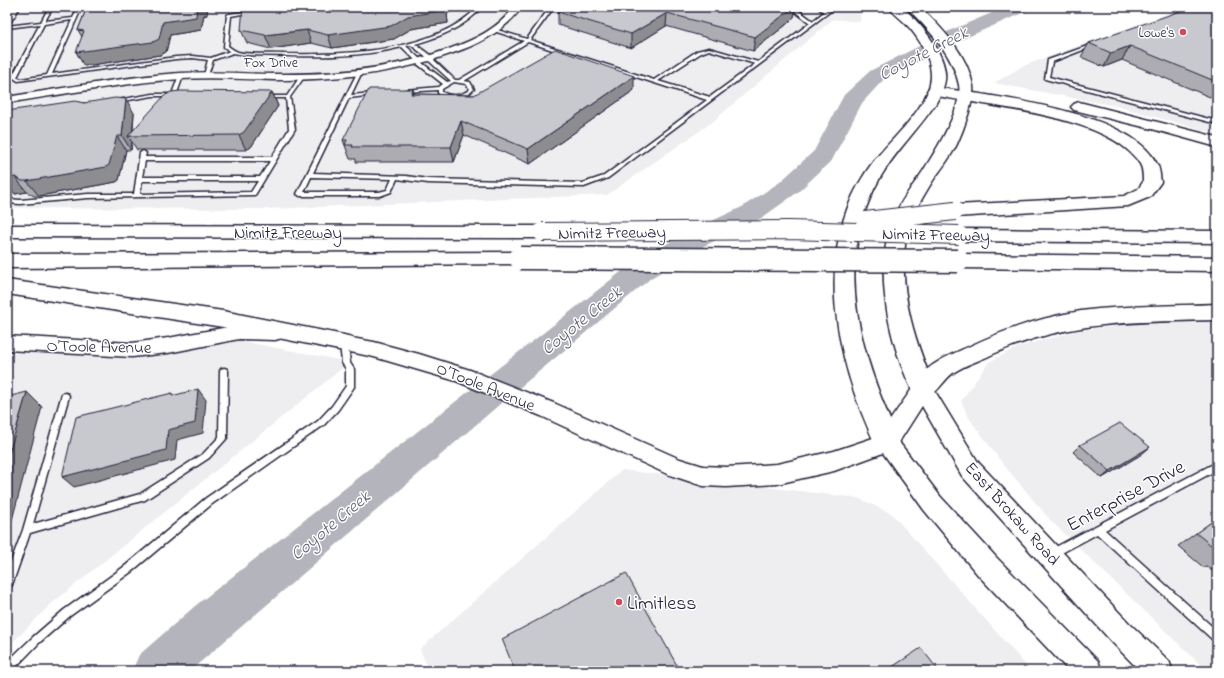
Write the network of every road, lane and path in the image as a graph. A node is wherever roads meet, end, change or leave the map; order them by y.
1 (16, 7) edge
2 (51, 7) edge
3 (80, 7) edge
4 (480, 7) edge
5 (518, 7) edge
6 (552, 7) edge
7 (791, 7) edge
8 (819, 7) edge
9 (834, 7) edge
10 (895, 7) edge
11 (914, 7) edge
12 (252, 12) edge
13 (826, 12) junction
14 (74, 19) junction
15 (7, 21) edge
16 (812, 22) junction
17 (42, 23) junction
18 (7, 27) edge
19 (496, 30) junction
20 (527, 40) junction
21 (1102, 42) edge
22 (412, 43) junction
23 (403, 46) junction
24 (234, 51) junction
25 (211, 59) junction
26 (431, 59) junction
27 (419, 62) junction
28 (757, 63) junction
29 (359, 74) junction
30 (206, 75) junction
31 (49, 76) junction
32 (182, 76) junction
33 (302, 76) junction
34 (454, 81) junction
35 (461, 81) junction
36 (655, 81) junction
37 (937, 82) junction
38 (446, 84) junction
39 (440, 88) junction
40 (966, 91) junction
41 (402, 92) edge
42 (379, 94) edge
43 (174, 95) junction
44 (181, 95) edge
45 (258, 96) edge
46 (288, 97) junction
47 (348, 97) junction
48 (710, 99) junction
49 (7, 100) edge
50 (107, 103) edge
51 (1217, 123) edge
52 (1217, 142) edge
53 (274, 159) junction
54 (309, 175) junction
55 (395, 178) junction
56 (139, 179) junction
57 (262, 179) junction
58 (137, 195) junction
59 (7, 201) edge
60 (789, 230) junction
61 (7, 231) edge
62 (1217, 237) edge
63 (7, 261) edge
64 (1217, 264) edge
65 (7, 287) edge
66 (1217, 312) edge
67 (7, 343) edge
68 (344, 343) junction
69 (224, 371) dead end
70 (923, 389) junction
71 (65, 396) dead end
72 (886, 442) junction
73 (1217, 466) edge
74 (1098, 529) junction
75 (27, 530) junction
76 (1050, 554) junction
77 (7, 585) edge
78 (1217, 638) edge
79 (7, 669) edge
80 (1088, 671) edge
81 (1159, 671) edge

1 - 15 street
2 - 17 lane
3 - 14 lane
4 - 22 lane
5 - 19 street, Fox Drive
6 - 20 lane
7 - 16 lane
8 - 13 lane
9 - 13 lane
10 - 37 main road
11 - 40 main road
12 - 24 lane
13 - 16 lane
14 - 17 lane
14 - 31 lane
16 - 28 lane
17 - 18 lane
17 - 31 lane
19 - 20 lane
19 - 26 street, Fox Drive
20 - 35 lane
20 - 36 lane
21 - 51 lane
22 - 23 lane
22 - 26 lane
23 - 24 lane
23 - 27 lane
24 - 25 lane
25 - 30 lane
25 - 31 lane
26 - 27 street, Fox Drive
26 - 34 lane
27 - 29 street, Fox Drive
27 - 38 lane
28 - 36 lane
28 - 48 lane
29 - 33 street, Fox Drive
29 - 47 lane
30 - 32 street, Fox Drive
30 - 33 street, Fox Drive
32 - 43 lane
32 - 49 street, Fox Drive
33 - 46 lane
34 - 35 lane
34 - 38 lane
35 - 39 lane
36 - 48 lane
37 - 40 main road
37 - 72 main road
38 - 39 lane
39 - 41 lane
40 - 52 main road
40 - 60 main road, bridge
40 - 70 main road, East Brokaw Road
42 - 47 lane
43 - 44 lane
43 - 50 lane
45 - 46 lane
46 - 53 lane
47 - 54 lane
48 - 55 lane
53 - 56 lane
53 - 57 lane
54 - 55 lane
54 - 55 lane
56 - 57 lane
56 - 58 lane
57 - 58 lane
58 - 59 lane
60 - 61 main road, Nimitz Freeway, bridge
60 - 62 main road, Nimitz Freeway, bridge
63 - 64 main road, Nimitz Freeway, bridge
65 - 68 main road
66 - 70 main road
67 - 68 street, O’Toole Avenue
68 - 72 street, O’Toole Avenue
68 - 79 lane
69 - 75 lane
70 - 72 street
70 - 76 street, East Brokaw Road
71 - 75 lane
72 - 80 street
73 - 74 lane, Enterprise Drive
74 - 76 lane, Enterprise Drive
74 - 78 lane
75 - 77 lane
76 - 81 street, East Brokaw Road

